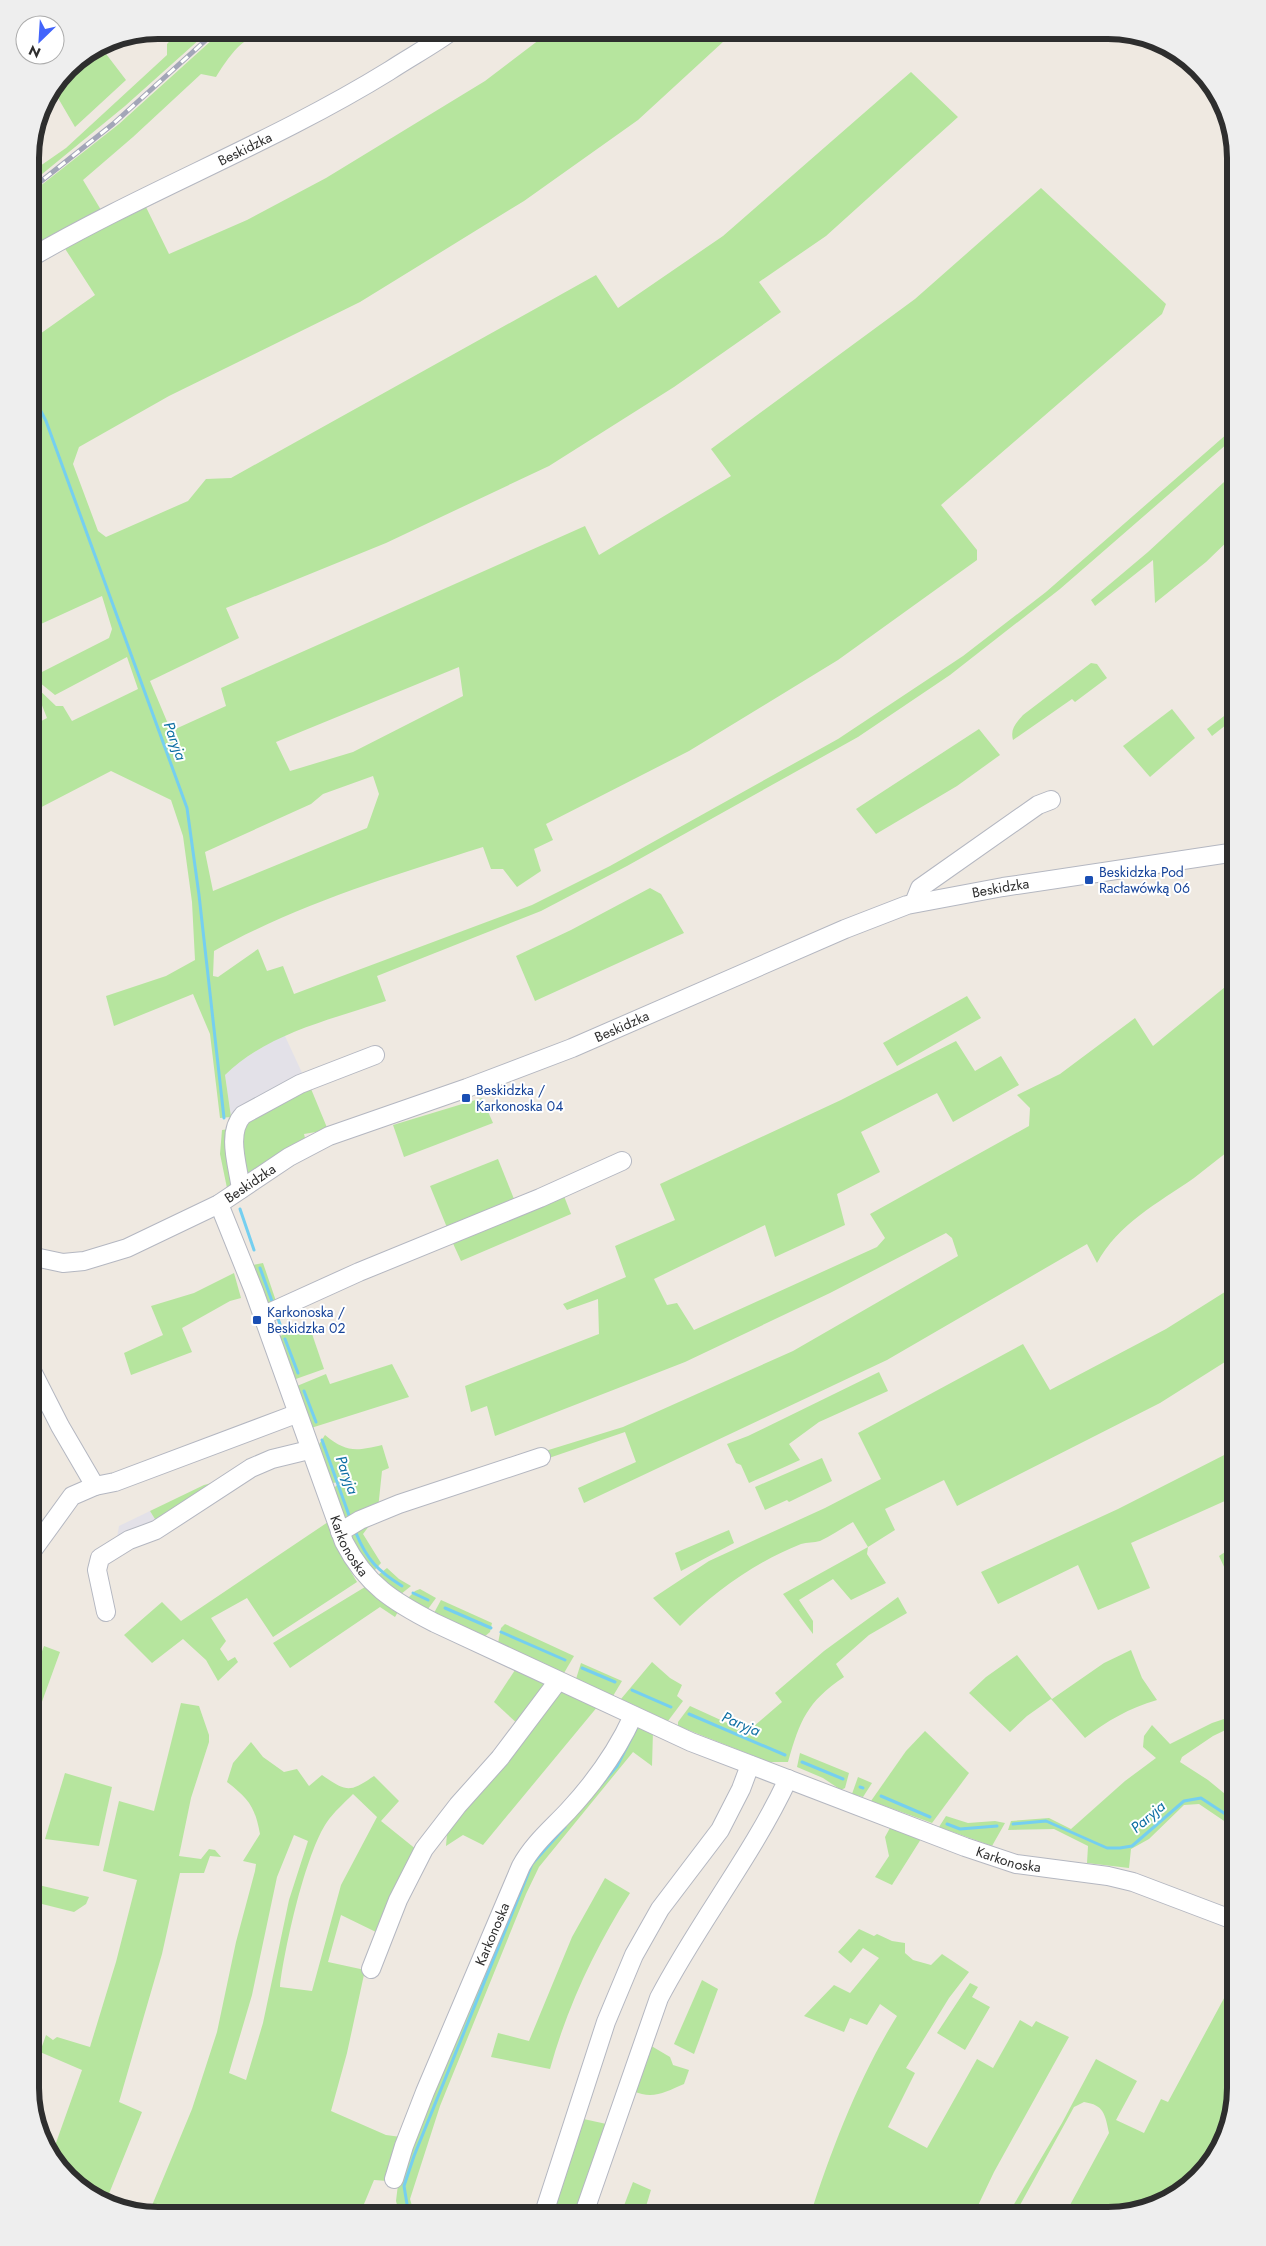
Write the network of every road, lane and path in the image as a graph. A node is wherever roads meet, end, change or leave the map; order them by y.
1 (439, 39) edge
2 (39, 253) edge
3 (1051, 800) dead end
4 (1227, 853) edge
5 (914, 903) junction
6 (375, 1055) dead end
7 (622, 1161) dead end
8 (242, 1189) junction
9 (219, 1204) junction
10 (39, 1258) edge
11 (262, 1316) junction
12 (39, 1385) edge
13 (296, 1414) junction
14 (309, 1450) junction
15 (541, 1457) dead end
16 (96, 1486) junction
17 (340, 1532) junction
18 (39, 1542) edge
19 (106, 1612) dead end
20 (558, 1681) junction
21 (633, 1716) junction
22 (750, 1765) junction
23 (788, 1779) junction
24 (1227, 1918) edge
25 (371, 1969) dead end
26 (394, 2179) dead end
27 (546, 2207) edge
28 (586, 2207) edge

1 - 2 street, Beskidzka
3 - 5 street
4 - 5 street, Beskidzka
5 - 8 street, Beskidzka
6 - 8 street
7 - 11 street
8 - 9 street, Beskidzka
9 - 10 street, Beskidzka
9 - 11 street, Karkonoska
11 - 13 street, Karkonoska
12 - 16 street
13 - 14 street, Karkonoska
13 - 16 street
14 - 17 street, Karkonoska
14 - 19 street
15 - 17 street
16 - 18 street
17 - 20 street, Karkonoska
20 - 21 street, Karkonoska
20 - 25 street
21 - 22 street, Karkonoska
21 - 26 street, Karkonoska
22 - 23 street, Karkonoska
22 - 27 street
23 - 24 street, Karkonoska
23 - 28 street

